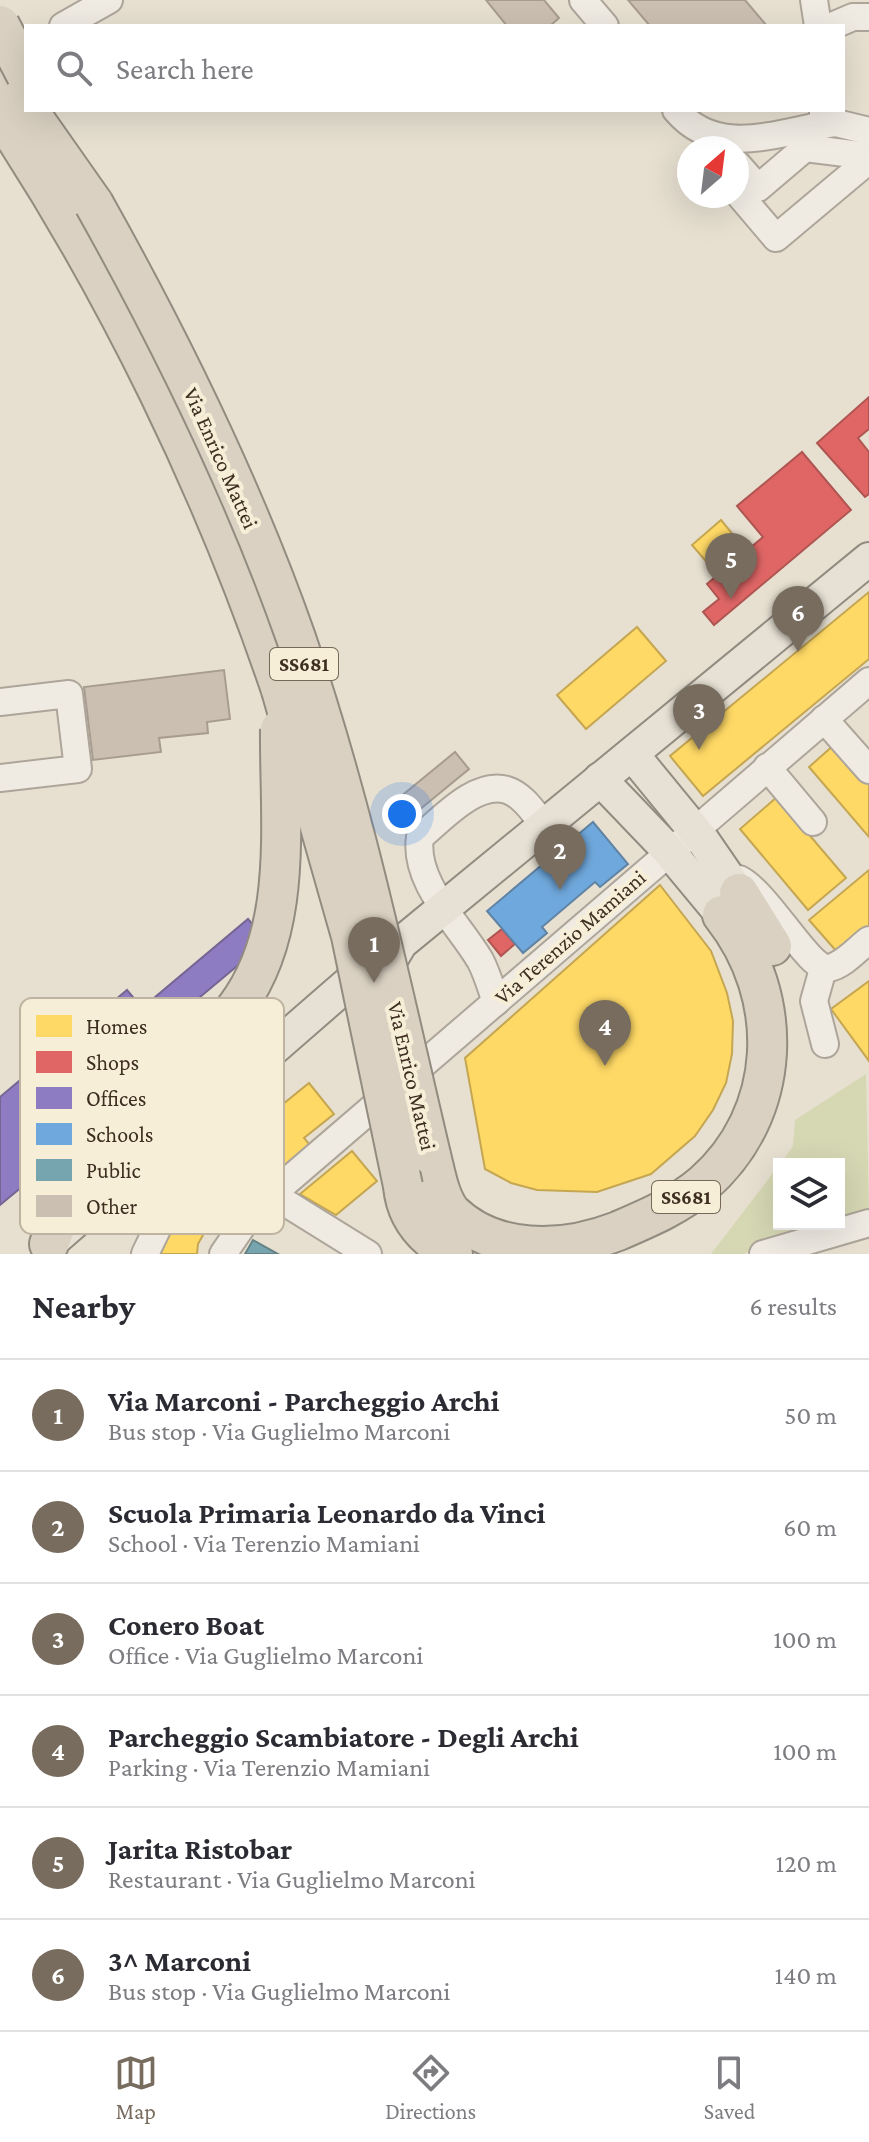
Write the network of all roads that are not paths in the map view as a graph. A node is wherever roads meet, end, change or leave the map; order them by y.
1 (7, 0) edge
2 (109, 0) edge
3 (583, 0) edge
4 (814, 0) edge
5 (841, 0) edge
6 (869, 16) edge
7 (67, 24) edge
8 (603, 24) edge
9 (818, 24) edge
10 (837, 24) edge
11 (0, 25) edge
12 (24, 39) edge
13 (24, 45) edge
14 (0, 52) edge
15 (0, 69) edge
16 (24, 71) edge
17 (24, 104) edge
18 (30, 112) edge
19 (45, 112) edge
20 (55, 112) edge
21 (678, 112) edge
22 (780, 112) edge
23 (0, 114) edge
24 (828, 117) edge
25 (869, 131) edge
26 (710, 136) edge
27 (741, 136) edge
28 (749, 139) edge
29 (869, 158) edge
30 (749, 191) edge
31 (749, 198) edge
32 (94, 204) junction
33 (869, 559) edge
34 (869, 681) edge
35 (281, 690) junction
36 (0, 702) edge
37 (824, 719) junction
38 (632, 754) junction
39 (767, 767) junction
40 (869, 770) edge
41 (0, 778) edge
42 (600, 779) junction
43 (813, 822) dead end
44 (544, 825) junction
45 (699, 835) junction
46 (674, 856) junction
47 (730, 894) junction
48 (444, 908) junction
49 (869, 940) edge
50 (823, 969) junction
51 (241, 998) edge
52 (496, 1002) junction
53 (284, 1039) edge
54 (825, 1044) dead end
55 (284, 1185) edge
56 (284, 1202) edge
57 (869, 1223) edge
58 (60, 1234) edge
59 (155, 1234) edge
60 (237, 1234) edge
61 (805, 1248) edge
62 (43, 1249) edge
63 (145, 1254) edge
64 (223, 1254) edge
65 (368, 1254) edge
66 (453, 1254) edge
67 (627, 1254) edge
68 (763, 1254) edge

1 - 12 highway
2 - 7 street
3 - 8 street
4 - 9 street
5 - 6 street
6 - 10 street
11 - 16 highway, bridge
13 - 14 street
15 - 17 highway, Via Enrico Mattei / SS681
18 - 32 highway, Via Enrico Mattei / SS681
19 - 32 highway
20 - 32 highway
21 - 26 street
22 - 27 street
23 - 35 highway, Via Enrico Mattei / SS681
24 - 25 street
24 - 28 street
29 - 30 street
29 - 31 street
32 - 47 highway, Via Enrico Mattei / SS681, bridge
33 - 38 main road
34 - 37 street, Via Terenzio Mamiani
35 - 51 highway, SS681, bridge
35 - 66 highway, Via Enrico Mattei / SS681, bridge
36 - 41 street
37 - 39 street, Via Terenzio Mamiani
37 - 40 street
38 - 42 main road
38 - 45 main road, Via Enrico Mattei
39 - 43 street
39 - 45 street, Via Terenzio Mamiani
42 - 44 main road
42 - 46 main road, Via Enrico Mattei
44 - 48 main road
44 - 48 street
45 - 46 street, Via Terenzio Mamiani
45 - 47 main road, Via Enrico Mattei
46 - 47 main road, Via Enrico Mattei
46 - 52 street, Via Terenzio Mamiani
47 - 50 street
47 - 67 highway, Via Enrico Mattei / SS681
48 - 52 street
48 - 53 main road
49 - 50 street
50 - 54 street
52 - 55 street, Via Terenzio Mamiani
56 - 65 street
57 - 61 street
58 - 62 main road
59 - 63 street
60 - 64 street, Via Terenzio Mamiani
61 - 68 street

